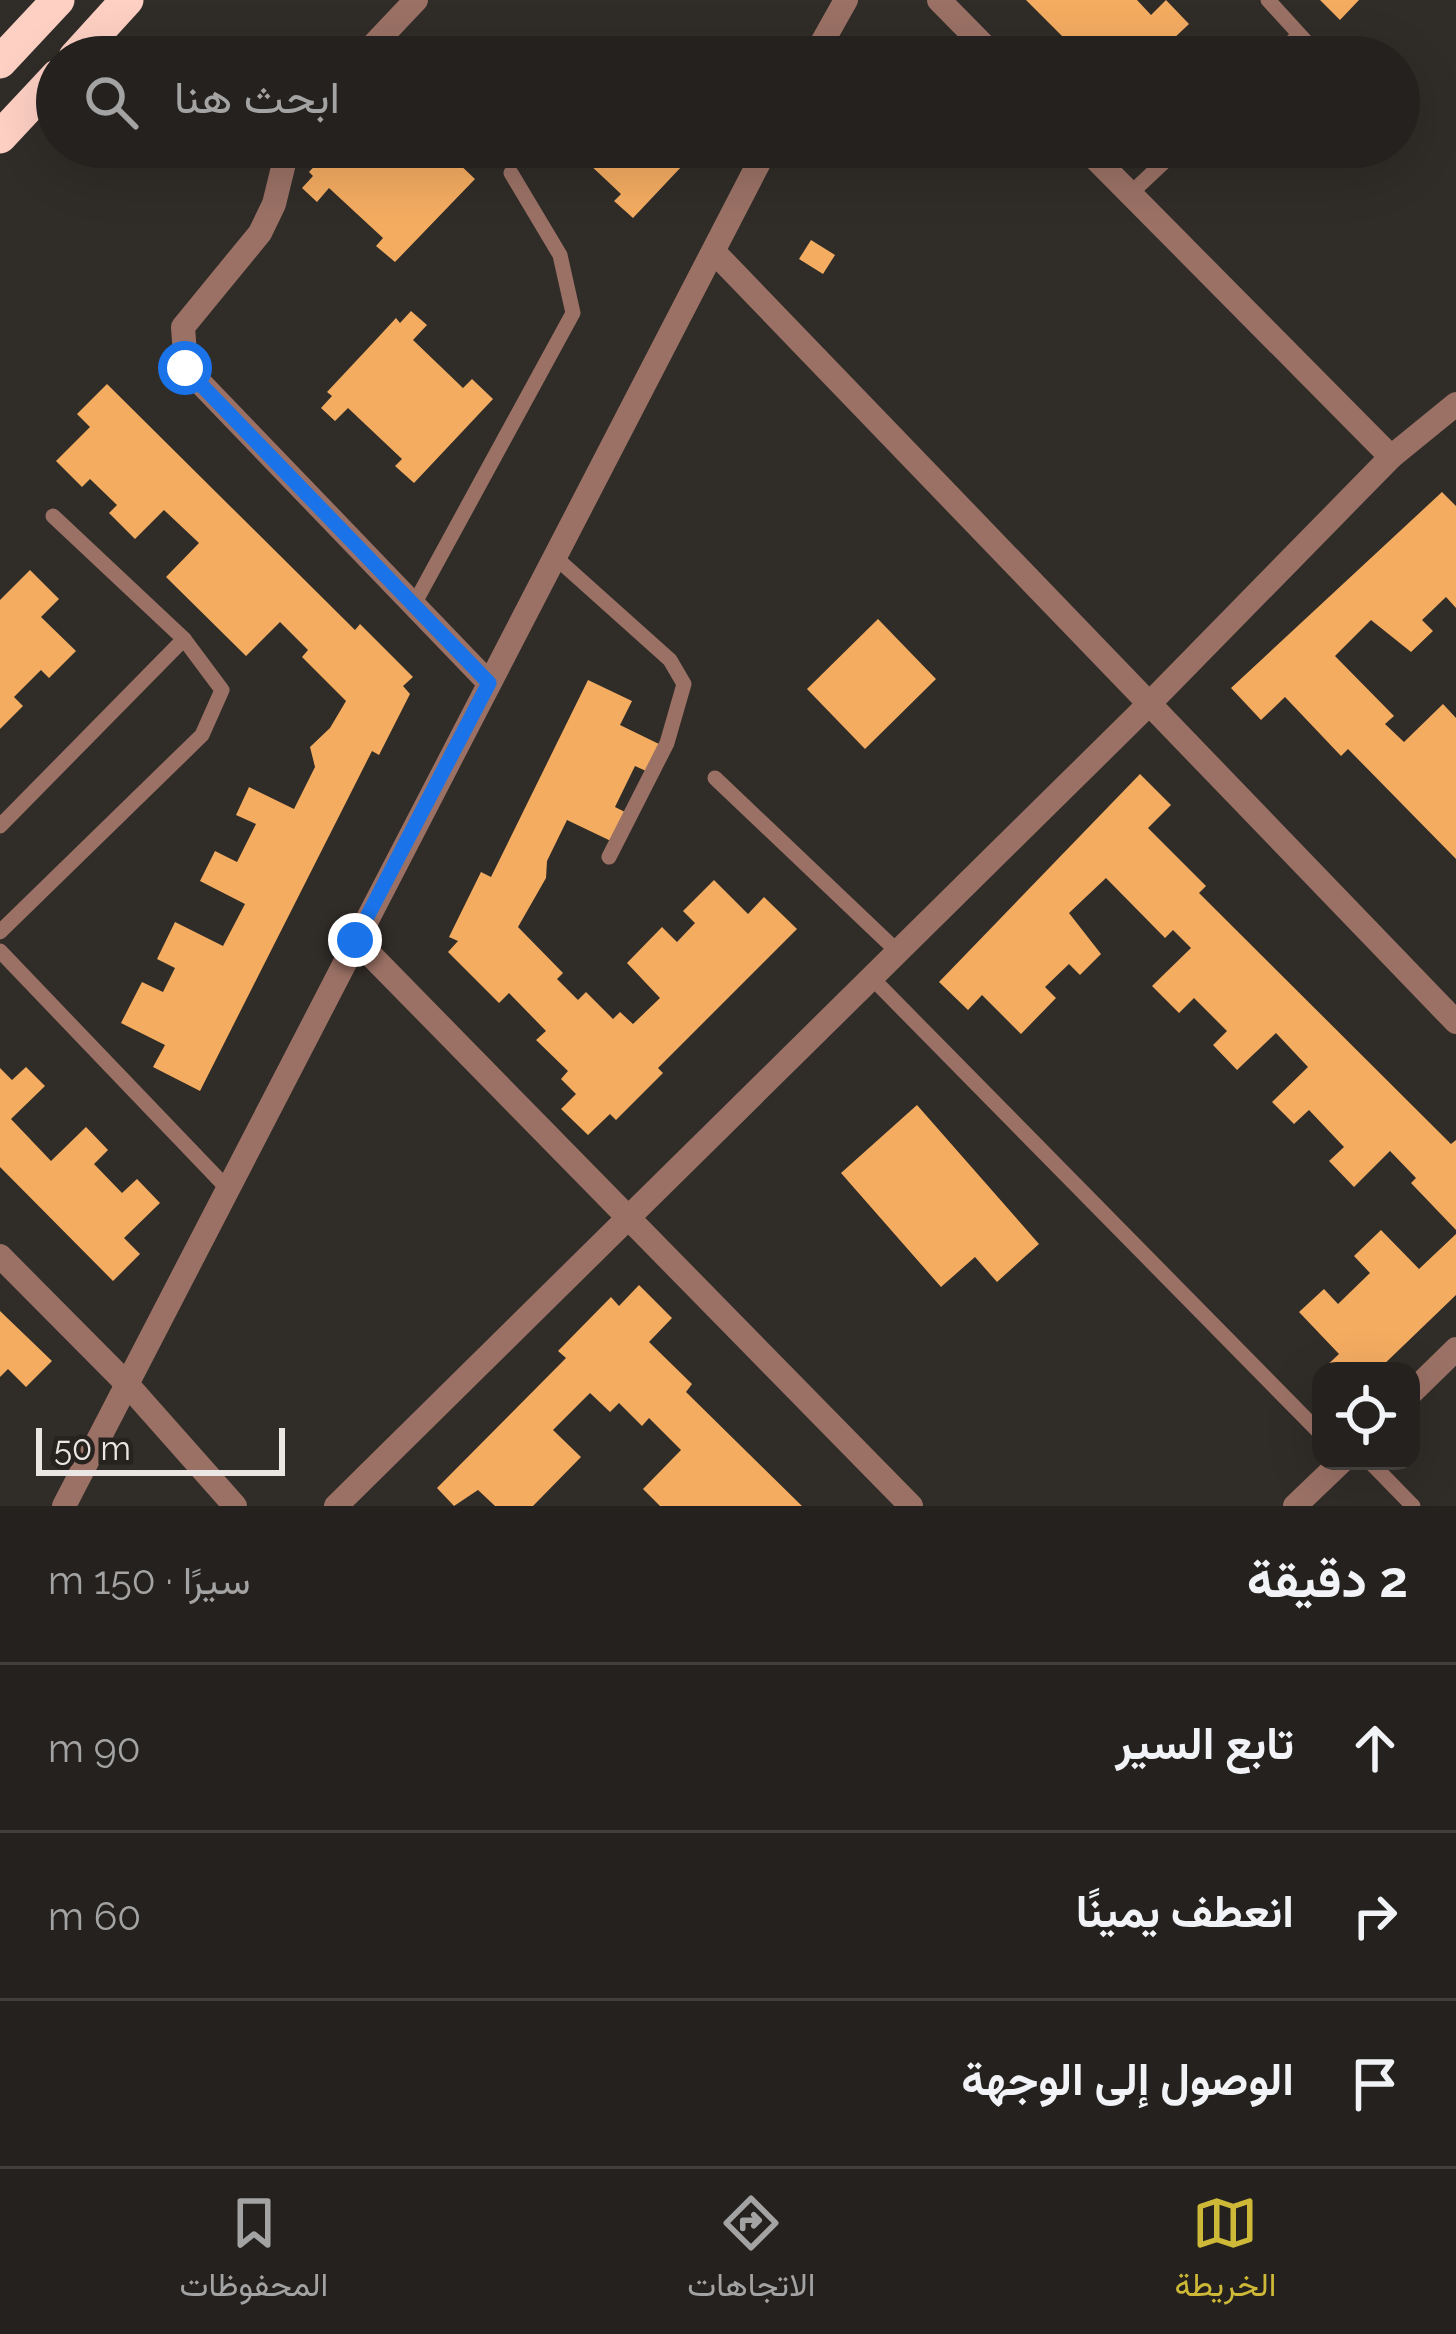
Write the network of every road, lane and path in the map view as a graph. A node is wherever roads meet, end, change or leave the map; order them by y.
1 (58, 0) edge
2 (127, 0) edge
3 (416, 0) edge
4 (846, 0) edge
5 (939, 0) edge
6 (1268, 0) edge
7 (1299, 35) edge
8 (94, 36) edge
9 (382, 36) edge
10 (826, 36) edge
11 (974, 36) edge
12 (0, 62) edge
13 (36, 98) edge
14 (0, 137) edge
15 (282, 168) edge
16 (757, 168) edge
17 (1105, 168) edge
18 (1158, 168) edge
19 (511, 173) dead end
20 (1130, 194) junction
21 (716, 254) junction
22 (1454, 411) edge
23 (1391, 458) junction
24 (53, 515) dead end
25 (555, 557) junction
26 (412, 608) junction
27 (184, 639) junction
28 (489, 683) junction
29 (1150, 704) junction
30 (715, 778) dead end
31 (0, 826) edge
32 (608, 857) dead end
33 (0, 932) edge
34 (355, 940) junction
35 (0, 951) edge
36 (898, 952) junction
37 (872, 977) junction
38 (1456, 1022) edge
39 (227, 1188) junction
40 (626, 1220) junction
41 (0, 1256) edge
42 (1456, 1349) edge
43 (126, 1384) junction
44 (1420, 1384) edge
45 (1312, 1425) edge
46 (1333, 1470) edge
47 (1378, 1470) edge
48 (64, 1506) edge
49 (235, 1506) edge
50 (336, 1506) edge
51 (911, 1506) edge
52 (1295, 1506) edge
53 (1412, 1506) edge

1 - 12 highway
2 - 8 highway
3 - 9 street
4 - 10 street
5 - 11 street
6 - 7 lane
13 - 14 highway
15 - 26 street
16 - 21 street
17 - 20 street
18 - 20 lane
19 - 26 lane
20 - 23 street
21 - 25 street
21 - 29 street
22 - 23 street
23 - 29 street
24 - 27 lane
25 - 28 street
25 - 32 lane
26 - 28 street
27 - 31 lane
27 - 33 lane
28 - 34 street
29 - 36 street
29 - 38 street
30 - 36 lane
34 - 39 street
34 - 40 street
35 - 39 lane
36 - 37 street
37 - 40 street
37 - 45 lane
39 - 43 street
40 - 50 street
40 - 51 street
41 - 43 street
42 - 44 street
43 - 48 street
43 - 49 street
46 - 52 street
47 - 53 lane

